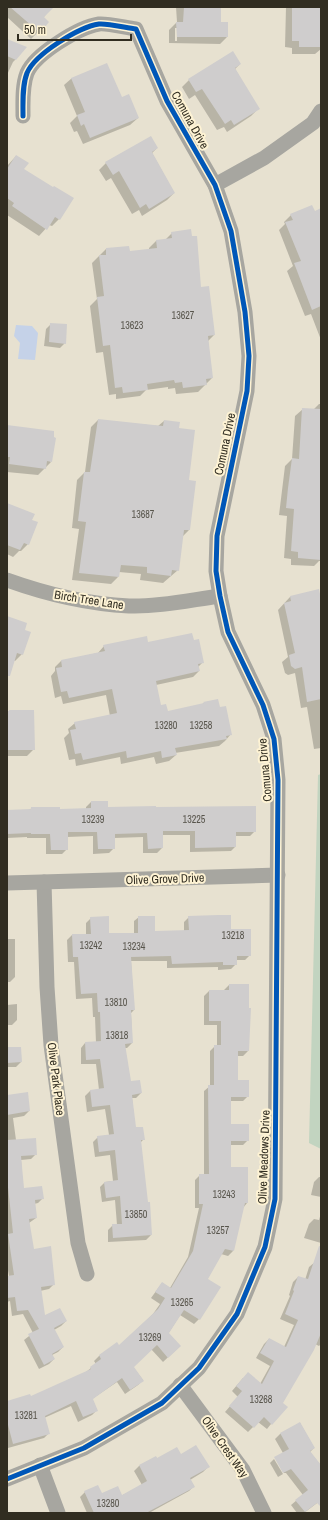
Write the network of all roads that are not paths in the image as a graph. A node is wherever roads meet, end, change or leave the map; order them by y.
1 (321, 111) edge
2 (23, 116) dead end
3 (215, 185) junction
4 (7, 580) edge
5 (220, 596) junction
6 (278, 875) junction
7 (44, 882) junction
8 (7, 883) edge
9 (87, 1274) dead end
10 (180, 1385) junction
11 (40, 1465) junction
12 (7, 1479) edge
13 (58, 1513) edge
14 (264, 1513) edge

1 - 3 street
2 - 3 street, Comuna Drive
3 - 5 street, Comuna Drive
4 - 5 street, Birch Tree Lane
5 - 6 street, Comuna Drive
6 - 7 street, Olive Grove Drive
6 - 10 street, Olive Meadows Drive
7 - 8 street, Olive Grove Drive
7 - 9 street, Olive Park Place
10 - 11 street, Olive Meadows Drive
10 - 14 street, Olive Crest Way
11 - 12 street, Olive Meadows Drive
11 - 13 street

